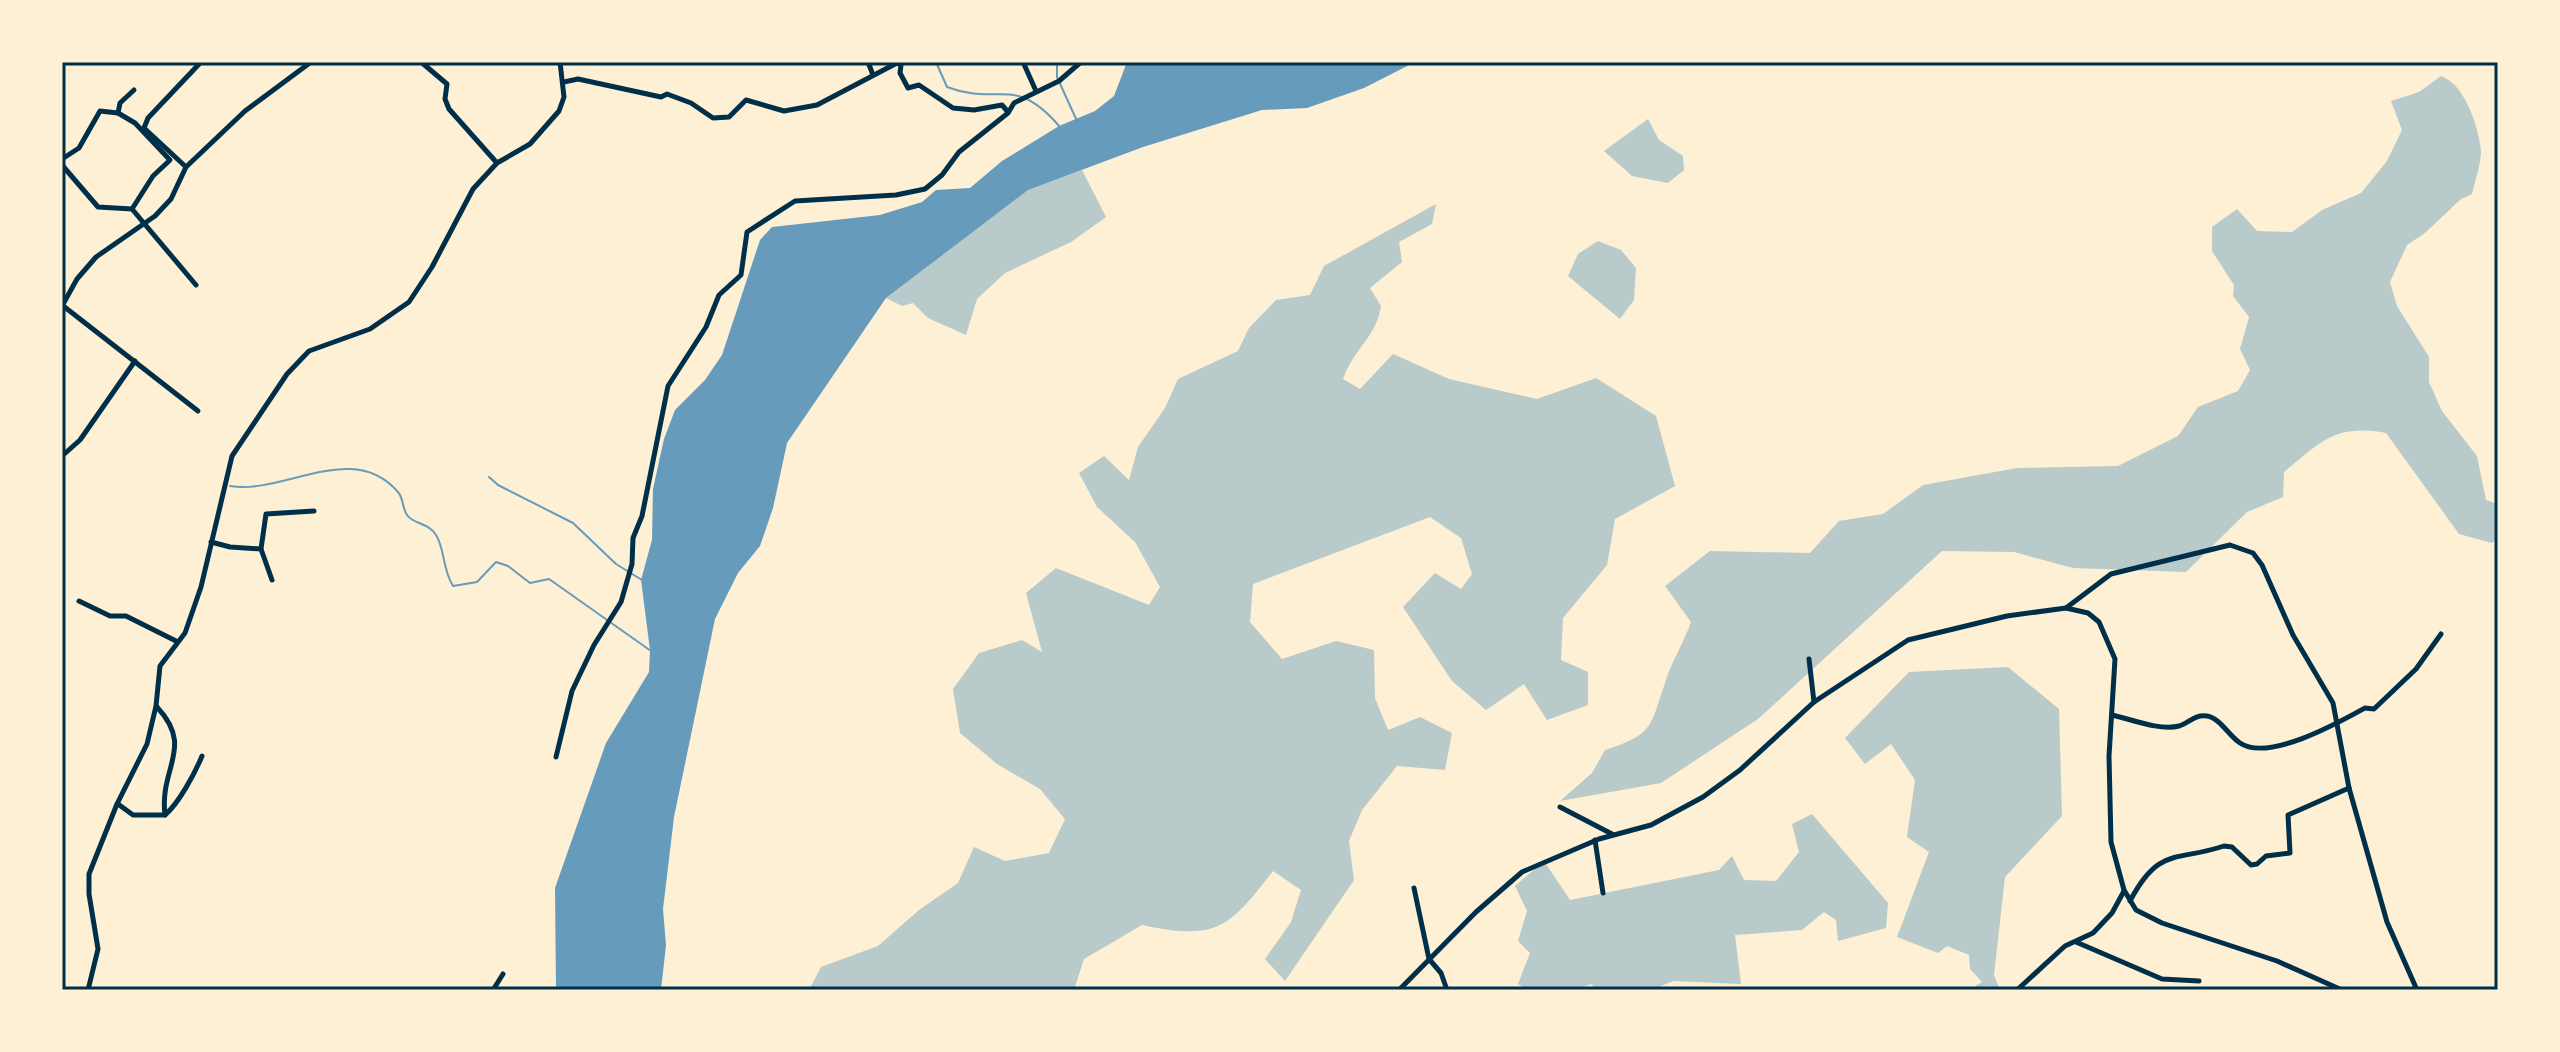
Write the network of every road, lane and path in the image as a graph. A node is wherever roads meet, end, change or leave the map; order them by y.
1 (201, 62) edge
2 (311, 62) edge
3 (421, 62) edge
4 (560, 62) edge
5 (868, 62) edge
6 (1023, 62) edge
7 (1081, 62) edge
8 (873, 75) junction
9 (564, 82) junction
10 (134, 90) dead end
11 (1036, 91) junction
12 (118, 113) junction
13 (1008, 113) junction
14 (62, 159) edge
15 (497, 163) junction
16 (62, 165) edge
17 (186, 167) junction
18 (132, 209) junction
19 (145, 223) junction
20 (196, 285) dead end
21 (62, 306) edge
22 (135, 361) junction
23 (198, 411) dead end
24 (62, 456) edge
25 (314, 511) dead end
26 (211, 542) junction
27 (261, 549) junction
28 (272, 580) dead end
29 (79, 601) dead end
30 (2066, 608) junction
31 (2441, 634) dead end
32 (176, 641) junction
33 (1809, 659) dead end
34 (1814, 702) junction
35 (156, 706) junction
36 (2112, 715) junction
37 (2337, 724) junction
38 (202, 756) dead end
39 (556, 757) dead end
40 (2349, 788) junction
41 (117, 804) junction
42 (1560, 807) dead end
43 (165, 815) junction
44 (1613, 835) junction
45 (1595, 840) junction
46 (1414, 888) dead end
47 (2124, 890) junction
48 (1603, 893) dead end
49 (2130, 902) junction
50 (2076, 942) junction
51 (1429, 959) junction
52 (503, 974) dead end
53 (2199, 981) dead end
54 (88, 990) edge
55 (493, 990) edge
56 (1399, 990) edge
57 (1447, 990) edge
58 (2017, 990) edge
59 (2342, 990) edge
60 (2417, 990) edge

1 - 17 street
2 - 17 street
3 - 15 street
4 - 9 street
5 - 8 street
6 - 11 street
7 - 11 street
8 - 9 street
8 - 13 street
9 - 15 street
10 - 12 street
11 - 13 street
12 - 14 street
12 - 18 street
13 - 39 street
15 - 26 street
16 - 18 street
17 - 19 street
18 - 19 street
19 - 20 street
19 - 21 street
21 - 22 street
22 - 23 street
22 - 24 street
25 - 27 street
26 - 27 street
26 - 32 street
27 - 28 street
29 - 32 street
30 - 34 street
30 - 36 street
30 - 37 street
31 - 37 street
32 - 35 street
33 - 34 street
34 - 44 street
35 - 41 street
35 - 43 street
36 - 37 street
36 - 47 street
37 - 40 street
38 - 43 street
40 - 49 street
40 - 60 street
41 - 43 street
41 - 54 street
42 - 44 street
44 - 45 street
45 - 48 street
45 - 51 street
46 - 51 street
47 - 49 street
47 - 50 street
49 - 59 street
50 - 53 street
50 - 58 street
51 - 56 street
51 - 57 street
52 - 55 street

